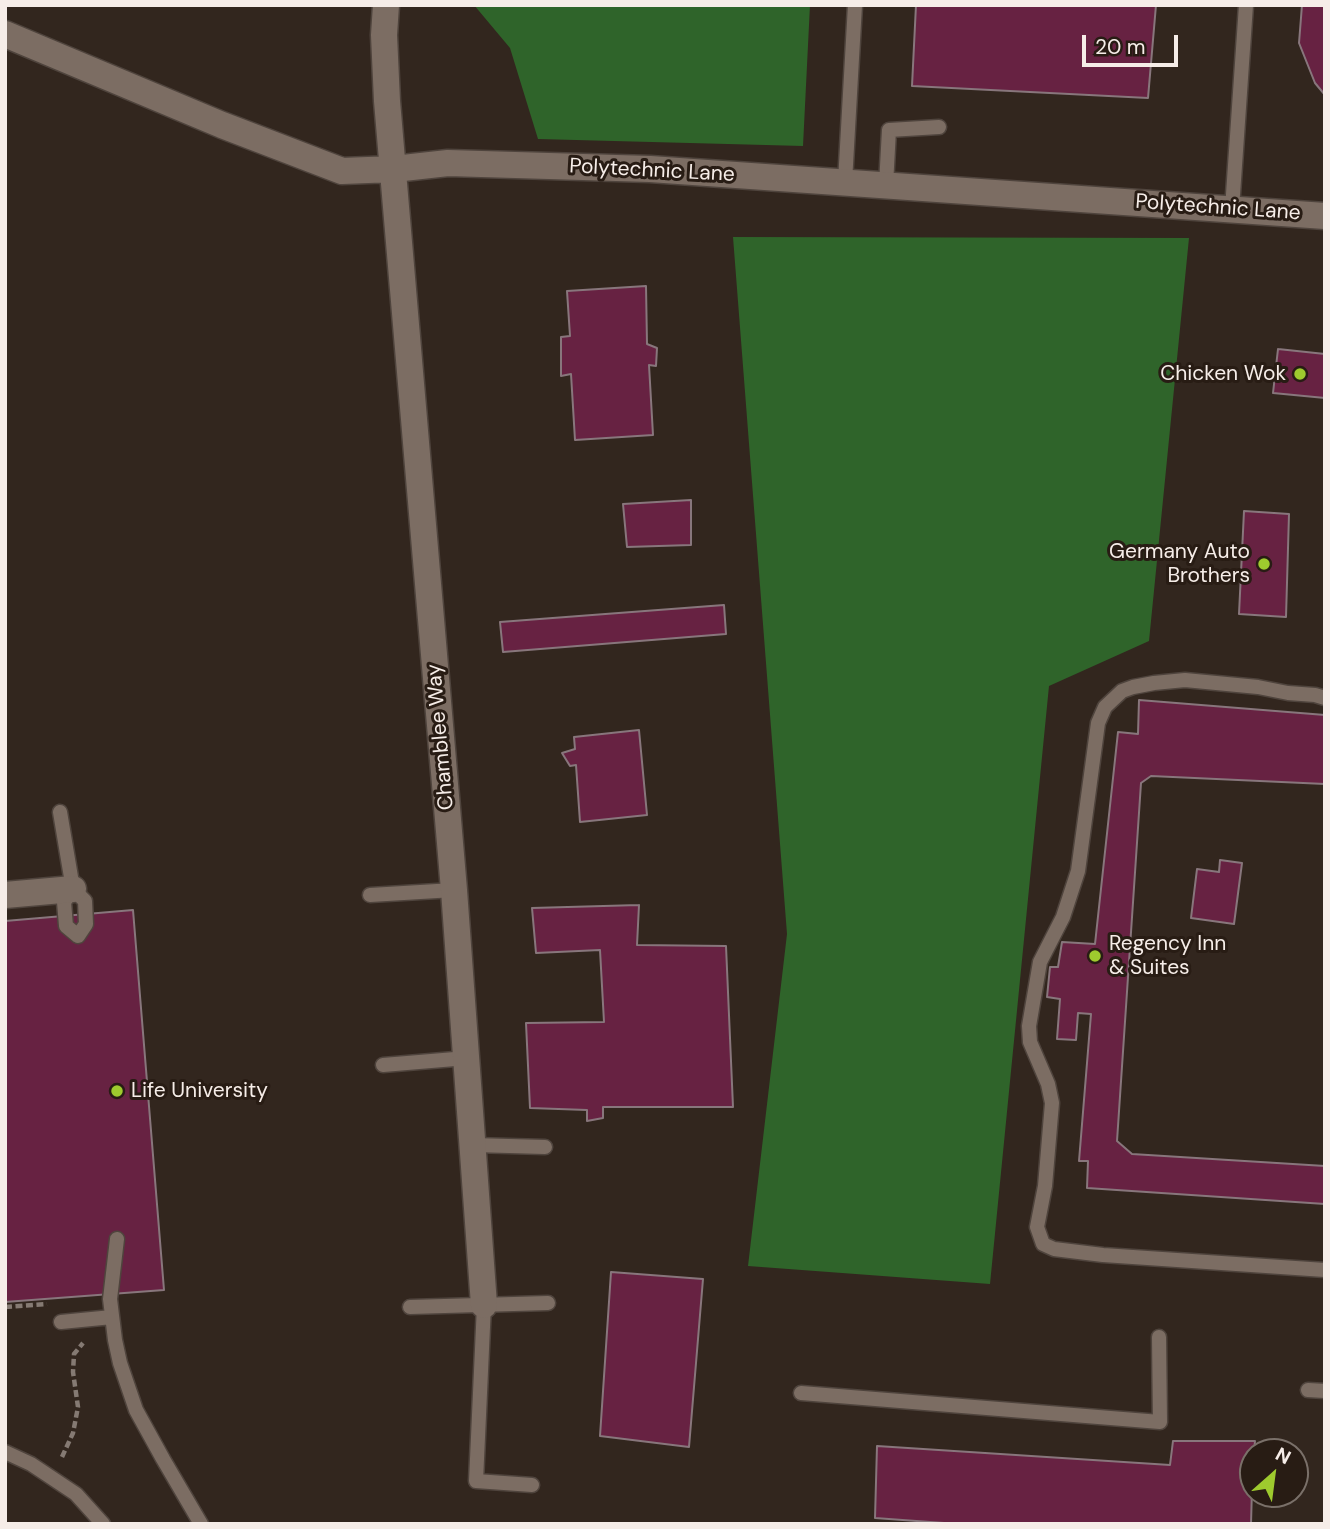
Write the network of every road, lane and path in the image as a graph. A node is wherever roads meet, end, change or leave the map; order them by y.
1 (386, 5) edge
2 (855, 5) edge
3 (1246, 5) edge
4 (5, 34) edge
5 (939, 127) dead end
6 (394, 169) junction
7 (845, 182) junction
8 (886, 185) junction
9 (1232, 209) junction
10 (1325, 216) edge
11 (1325, 698) edge
12 (60, 812) dead end
13 (73, 889) joint
14 (454, 890) junction
15 (5, 895) edge
16 (370, 895) dead end
17 (467, 1058) junction
18 (383, 1065) dead end
19 (473, 1145) junction
20 (545, 1147) dead end
21 (117, 1239) dead end
22 (1325, 1270) edge
23 (548, 1303) dead end
24 (485, 1305) junction
25 (410, 1307) dead end
26 (107, 1318) junction
27 (61, 1322) dead end
28 (1159, 1337) dead end
29 (1308, 1390) dead end
30 (1325, 1391) edge
31 (801, 1393) dead end
32 (5, 1452) edge
33 (50, 1475) junction
34 (532, 1485) dead end
35 (103, 1524) edge
36 (201, 1524) edge

1 - 6 street, Chamblee Way
2 - 7 lane
3 - 9 lane
4 - 6 street, Polytechnic Lane
5 - 8 lane
6 - 7 street, Polytechnic Lane
6 - 14 street, Chamblee Way
7 - 8 street, Polytechnic Lane
8 - 9 street, Polytechnic Lane
9 - 10 street, Polytechnic Lane
11 - 22 lane
12 - 13 lane
13 - 15 street
14 - 16 lane
14 - 17 street, Chamblee Way
17 - 18 lane
17 - 19 street, Chamblee Way
19 - 20 lane
19 - 24 street, Chamblee Way
21 - 26 lane
23 - 24 lane
24 - 25 lane
24 - 34 lane
26 - 27 lane
26 - 33 path
26 - 36 lane
28 - 31 lane
29 - 30 lane
32 - 33 lane
33 - 35 lane

